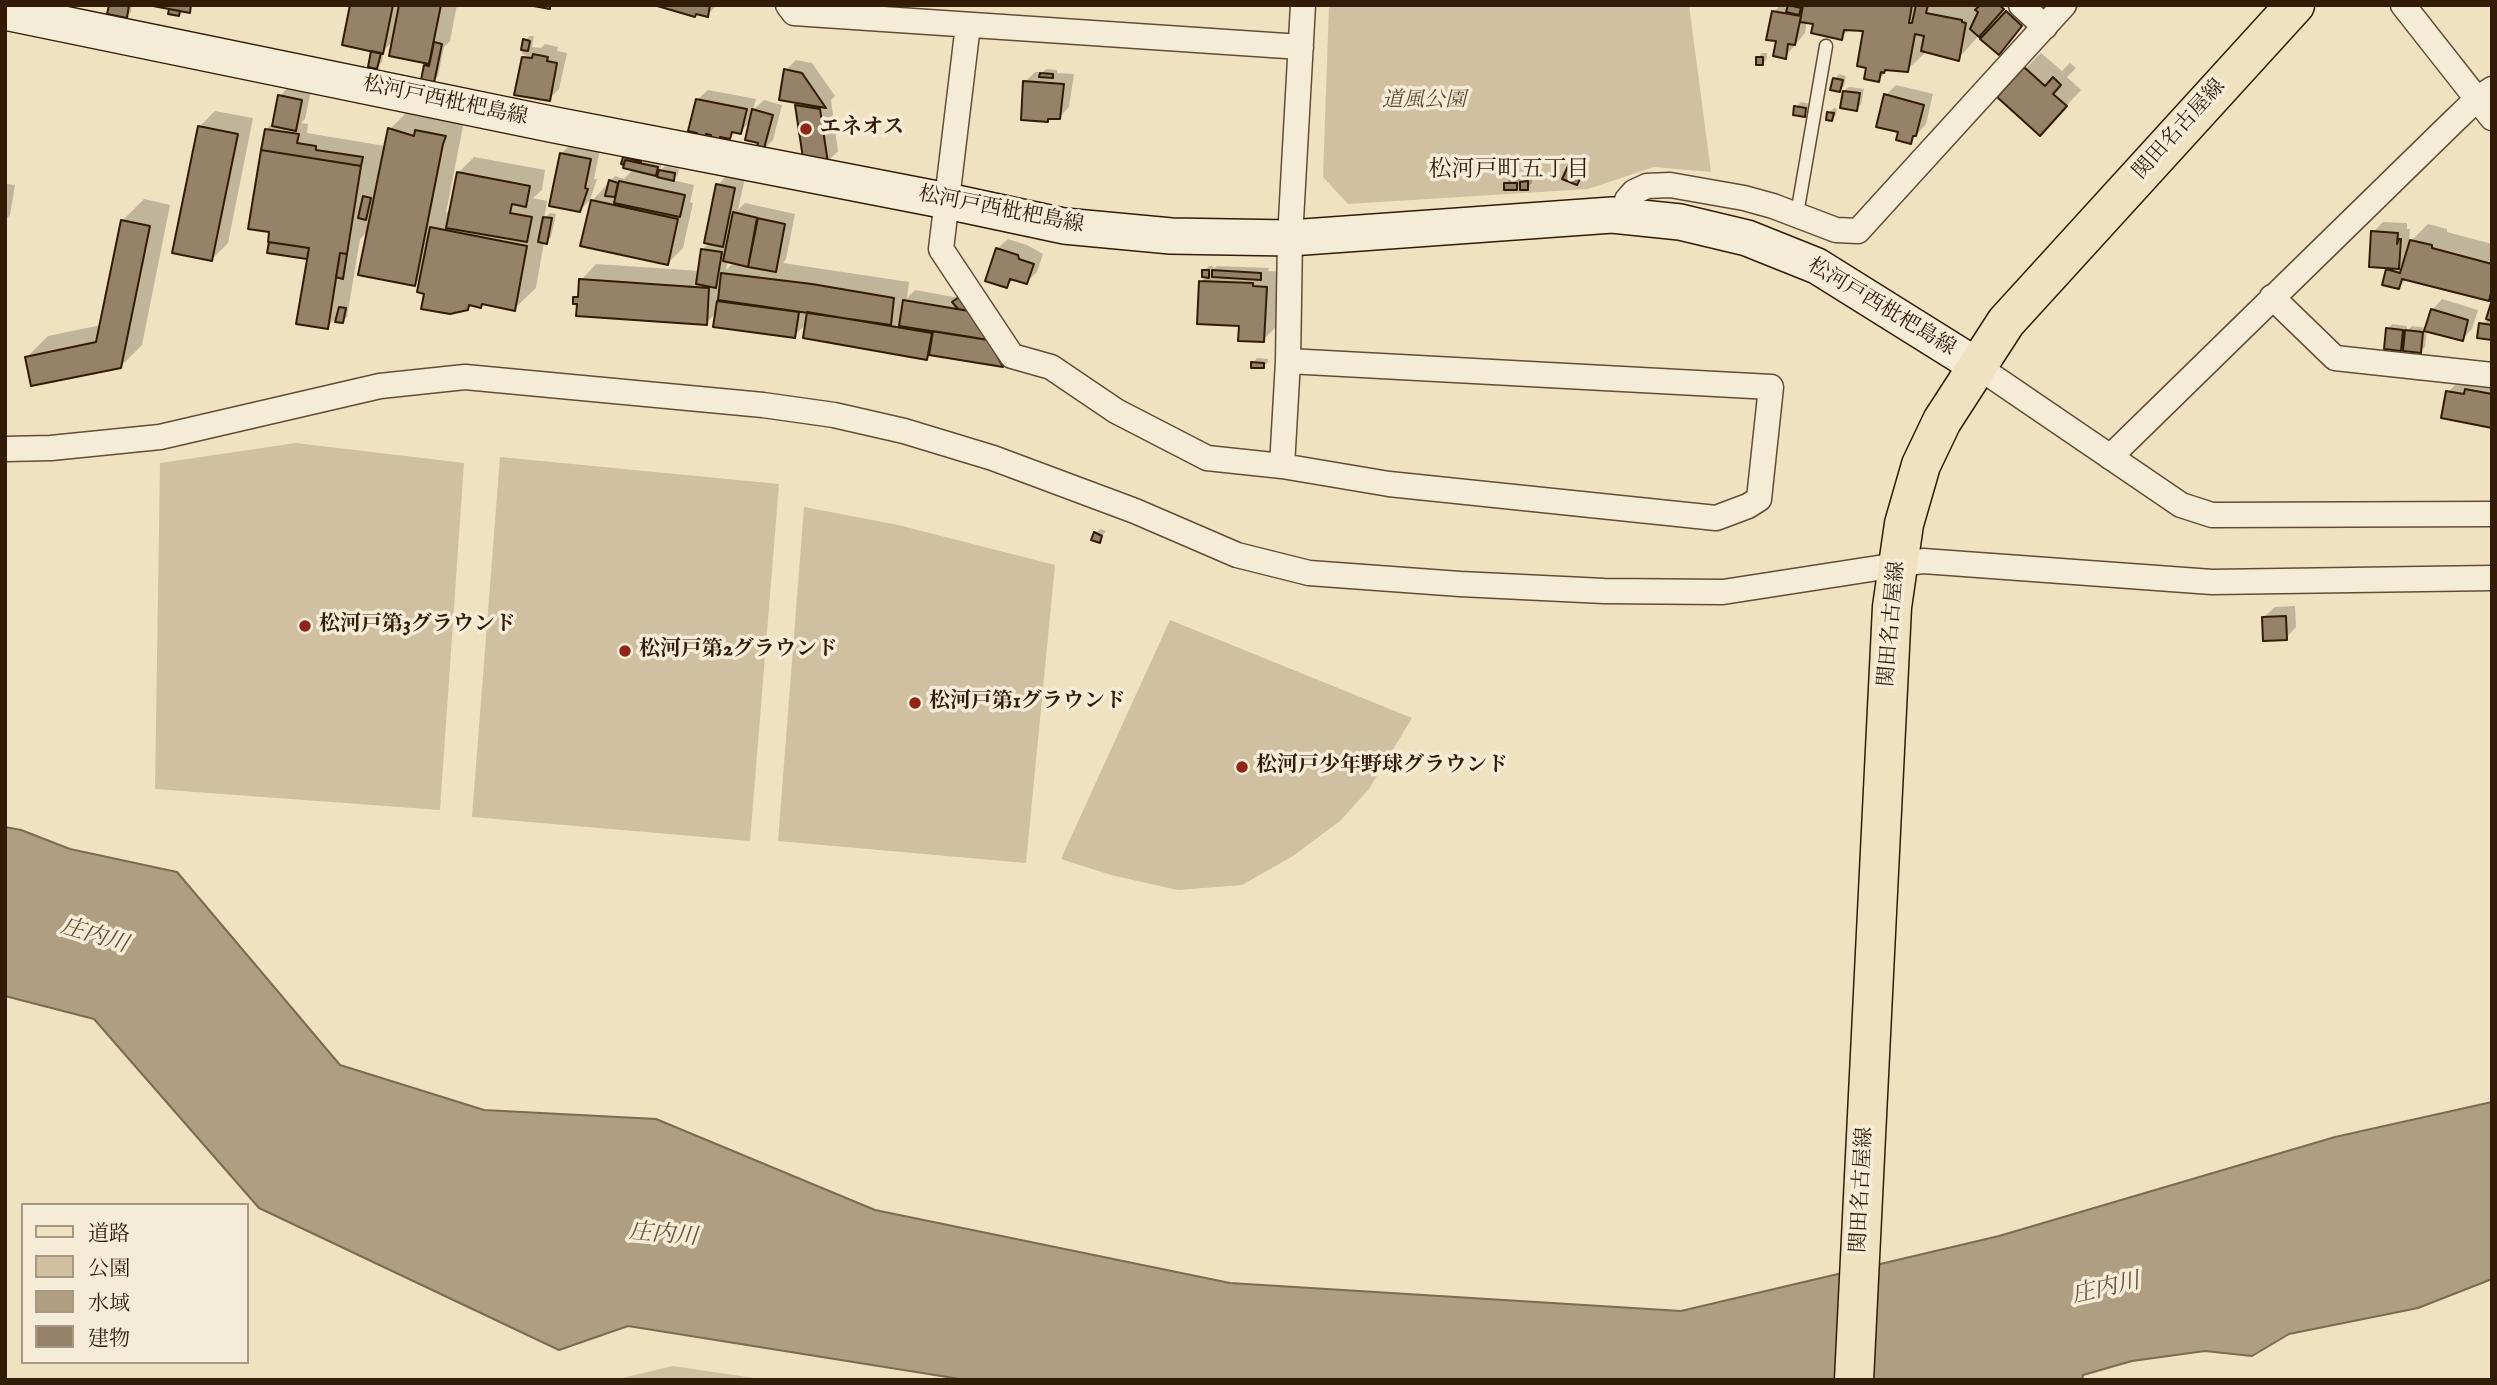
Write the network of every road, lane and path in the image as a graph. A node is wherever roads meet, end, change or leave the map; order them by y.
1 (788, 5) edge
2 (1303, 5) edge
3 (2021, 5) edge
4 (2064, 5) edge
5 (2295, 5) edge
6 (2403, 5) edge
7 (5, 12) edge
8 (968, 25) junction
9 (2045, 27) junction
10 (1826, 46) dead end
11 (1301, 47) junction
12 (2487, 102) edge
13 (947, 201) junction
14 (1797, 214) junction
15 (1621, 216) junction
16 (1290, 237) junction
17 (2272, 297) junction
18 (1288, 361) junction
19 (1977, 366) junction
20 (2492, 375) edge
21 (5, 449) edge
22 (2110, 457) junction
23 (1282, 467) junction
24 (2492, 514) edge
25 (1897, 564) junction
26 (2492, 578) edge
27 (1854, 1380) edge

1 - 8 street
2 - 11 street
3 - 9 street
4 - 9 street
5 - 19 main road, 関田名古屋線
6 - 12 street
7 - 13 main road, 松河戸西枇杷島線
8 - 11 street
8 - 13 street
9 - 14 street
10 - 14 lane
11 - 16 street
12 - 17 street
13 - 16 main road, 松河戸西枇杷島線
13 - 23 street
14 - 15 street
15 - 16 main road, 松河戸西枇杷島線
15 - 19 main road, 松河戸西枇杷島線
16 - 18 street
17 - 20 street
17 - 22 street
18 - 23 street
18 - 23 street
19 - 22 street
19 - 25 main road, 関田名古屋線
21 - 25 street
22 - 24 street
25 - 26 street
25 - 27 main road, 関田名古屋線

